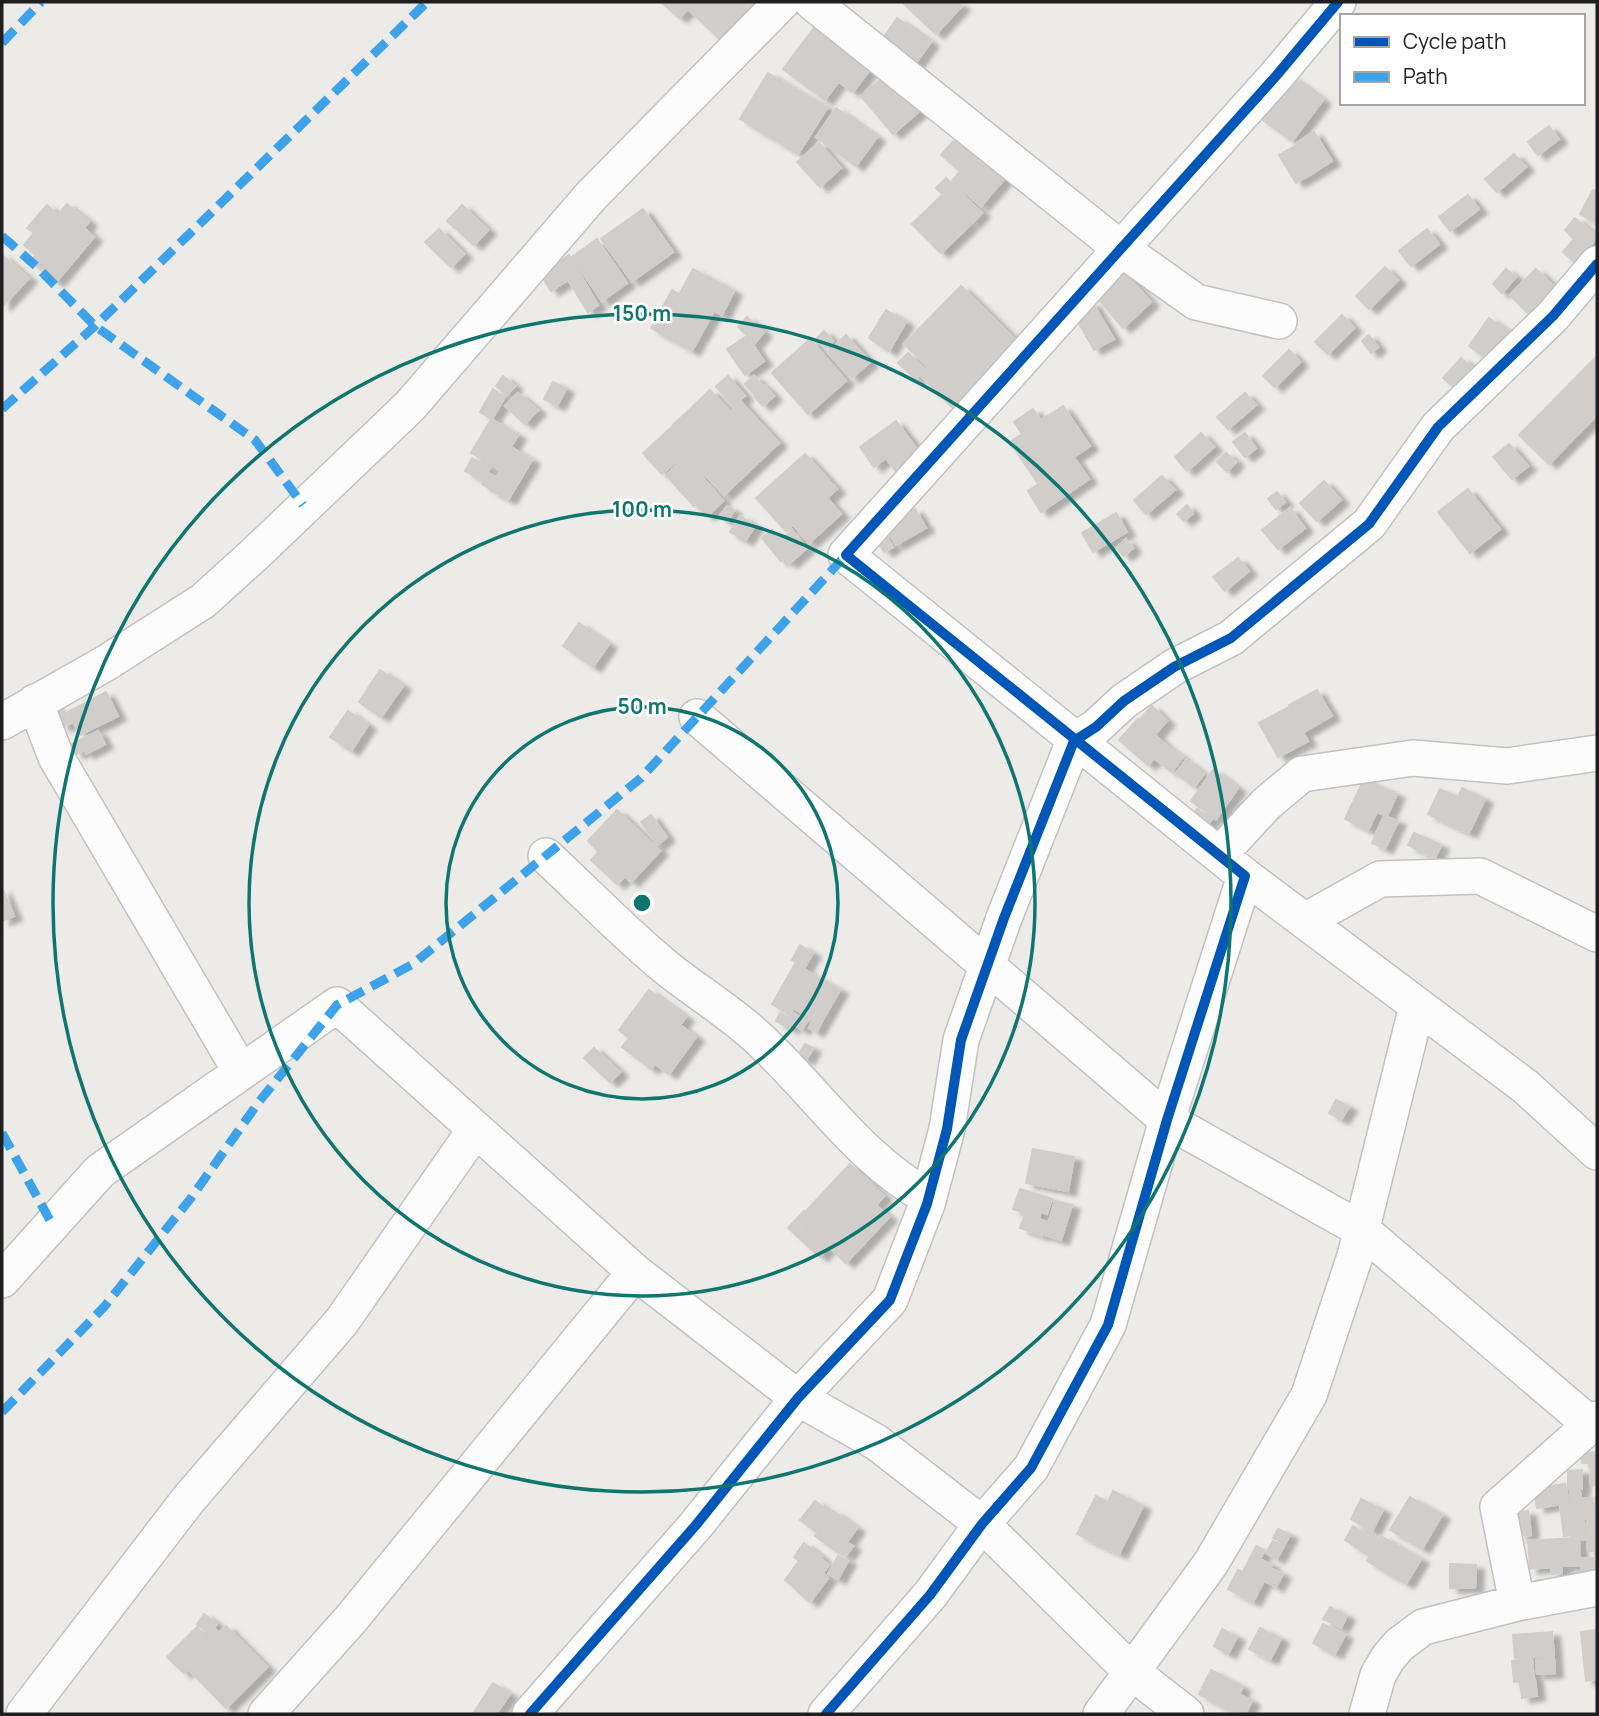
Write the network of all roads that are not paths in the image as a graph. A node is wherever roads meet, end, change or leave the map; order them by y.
1 (782, 2) edge
2 (812, 2) edge
3 (1338, 2) edge
4 (1120, 248) junction
5 (1597, 264) edge
6 (1279, 321) dead end
7 (35, 702) junction
8 (696, 717) dead end
9 (2, 722) edge
10 (1074, 741) junction
11 (1597, 752) edge
12 (546, 856) dead end
13 (1232, 866) junction
14 (1305, 921) junction
15 (1597, 934) edge
16 (988, 964) junction
17 (1417, 1006) junction
18 (241, 1072) junction
19 (1167, 1120) junction
20 (475, 1130) junction
21 (1597, 1152) edge
22 (928, 1196) junction
23 (1362, 1230) junction
24 (635, 1272) junction
25 (2, 1280) edge
26 (799, 1398) junction
27 (1594, 1422) edge
28 (982, 1524) junction
29 (1597, 1588) edge
30 (1517, 1603) junction
31 (1132, 1672) junction
32 (24, 1714) edge
33 (267, 1714) edge
34 (530, 1714) edge
35 (826, 1714) edge
36 (1101, 1714) edge
37 (1186, 1714) edge
38 (1367, 1714) edge

1 - 7 street
2 - 4 street
3 - 4 street
4 - 6 street
4 - 10 street
5 - 10 street
7 - 9 street
7 - 18 street
8 - 16 street
10 - 13 street
10 - 16 street
11 - 13 street
12 - 22 street
13 - 14 street
13 - 19 street
14 - 15 street
14 - 17 street
16 - 19 street
16 - 22 street
17 - 21 street
17 - 23 street
18 - 20 street
18 - 25 street
19 - 23 street
19 - 28 street
20 - 24 street
20 - 32 street
22 - 26 street
23 - 27 street
23 - 31 street
24 - 26 street
24 - 33 street
26 - 28 street
26 - 34 street
27 - 30 street
28 - 31 street
28 - 35 street
29 - 30 street
30 - 38 street
31 - 36 street
31 - 37 street

